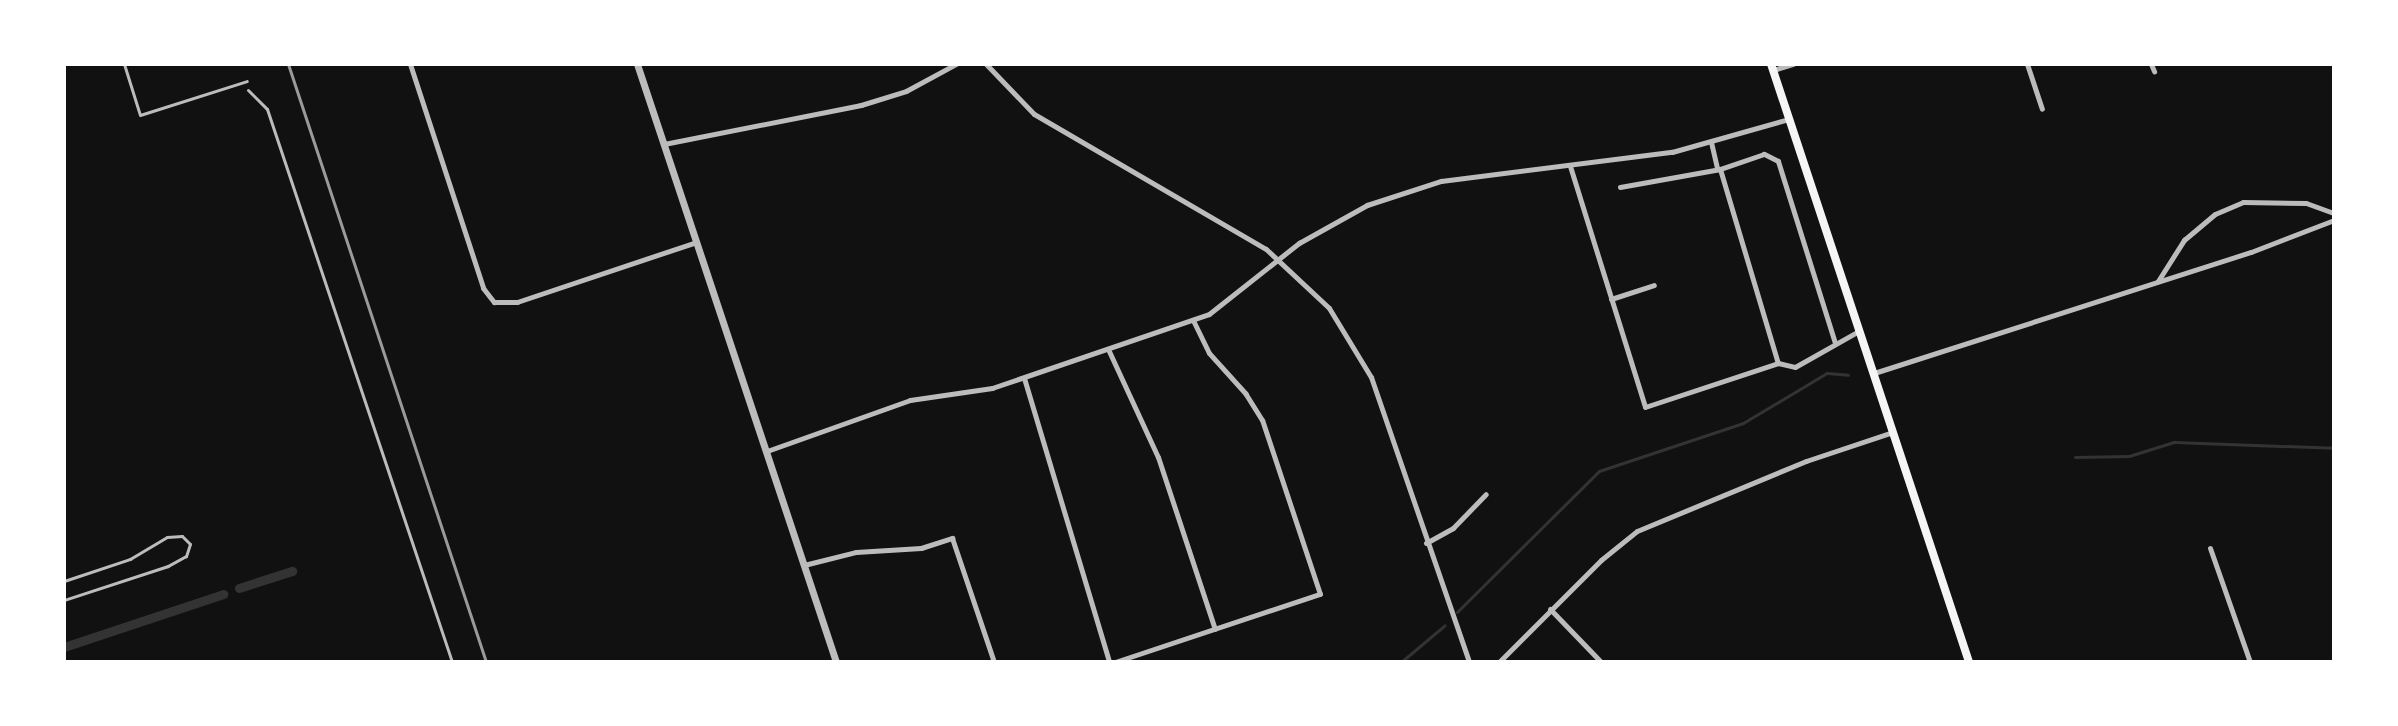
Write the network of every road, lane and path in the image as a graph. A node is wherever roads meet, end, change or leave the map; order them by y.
1 (124, 64) edge
2 (410, 64) edge
3 (637, 64) edge
4 (956, 64) edge
5 (986, 64) edge
6 (1793, 64) edge
7 (2027, 64) edge
8 (2151, 64) edge
9 (1772, 67) edge
10 (2154, 71) dead end
11 (247, 81) dead end
12 (248, 90) dead end
13 (2042, 109) dead end
14 (1789, 119) junction
15 (1711, 142) junction
16 (664, 144) junction
17 (1570, 166) junction
18 (1718, 169) junction
19 (1620, 187) dead end
20 (2334, 213) edge
21 (2334, 220) edge
22 (696, 242) junction
23 (1278, 258) junction
24 (2157, 282) junction
25 (1654, 285) dead end
26 (1611, 299) junction
27 (1193, 320) junction
28 (1859, 331) junction
29 (1835, 343) junction
30 (1108, 349) junction
31 (1778, 363) junction
32 (1873, 373) junction
33 (1024, 378) junction
34 (1893, 432) junction
35 (767, 451) junction
36 (1486, 494) dead end
37 (1426, 543) junction
38 (2210, 548) dead end
39 (804, 565) junction
40 (64, 581) edge
41 (64, 600) edge
42 (1550, 609) junction
43 (1215, 629) junction
44 (452, 662) edge
45 (836, 662) edge
46 (994, 662) edge
47 (1112, 662) edge
48 (1469, 662) edge
49 (1499, 662) edge
50 (1601, 662) edge
51 (1969, 662) edge
52 (2250, 662) edge

1 - 11 lane
2 - 22 street
3 - 16 street
4 - 16 street
5 - 23 street
6 - 9 street
7 - 13 street
8 - 10 street
9 - 14 main road
12 - 44 lane
14 - 15 street
14 - 28 main road
15 - 17 street
15 - 18 street
16 - 22 street
17 - 23 street
17 - 26 street
18 - 19 street
18 - 29 street
18 - 31 street
20 - 24 street
21 - 24 street
22 - 35 street
23 - 27 street
23 - 37 street
24 - 32 street
25 - 26 street
26 - 31 street
27 - 30 street
27 - 43 street
28 - 29 street
28 - 32 main road
29 - 31 street
30 - 33 street
30 - 43 street
32 - 34 main road
33 - 35 street
33 - 47 street
34 - 42 street
34 - 51 main road
35 - 39 street
36 - 37 street
37 - 48 street
38 - 52 street
39 - 45 street
39 - 46 street
40 - 41 lane
42 - 49 street
42 - 50 street
43 - 47 street

